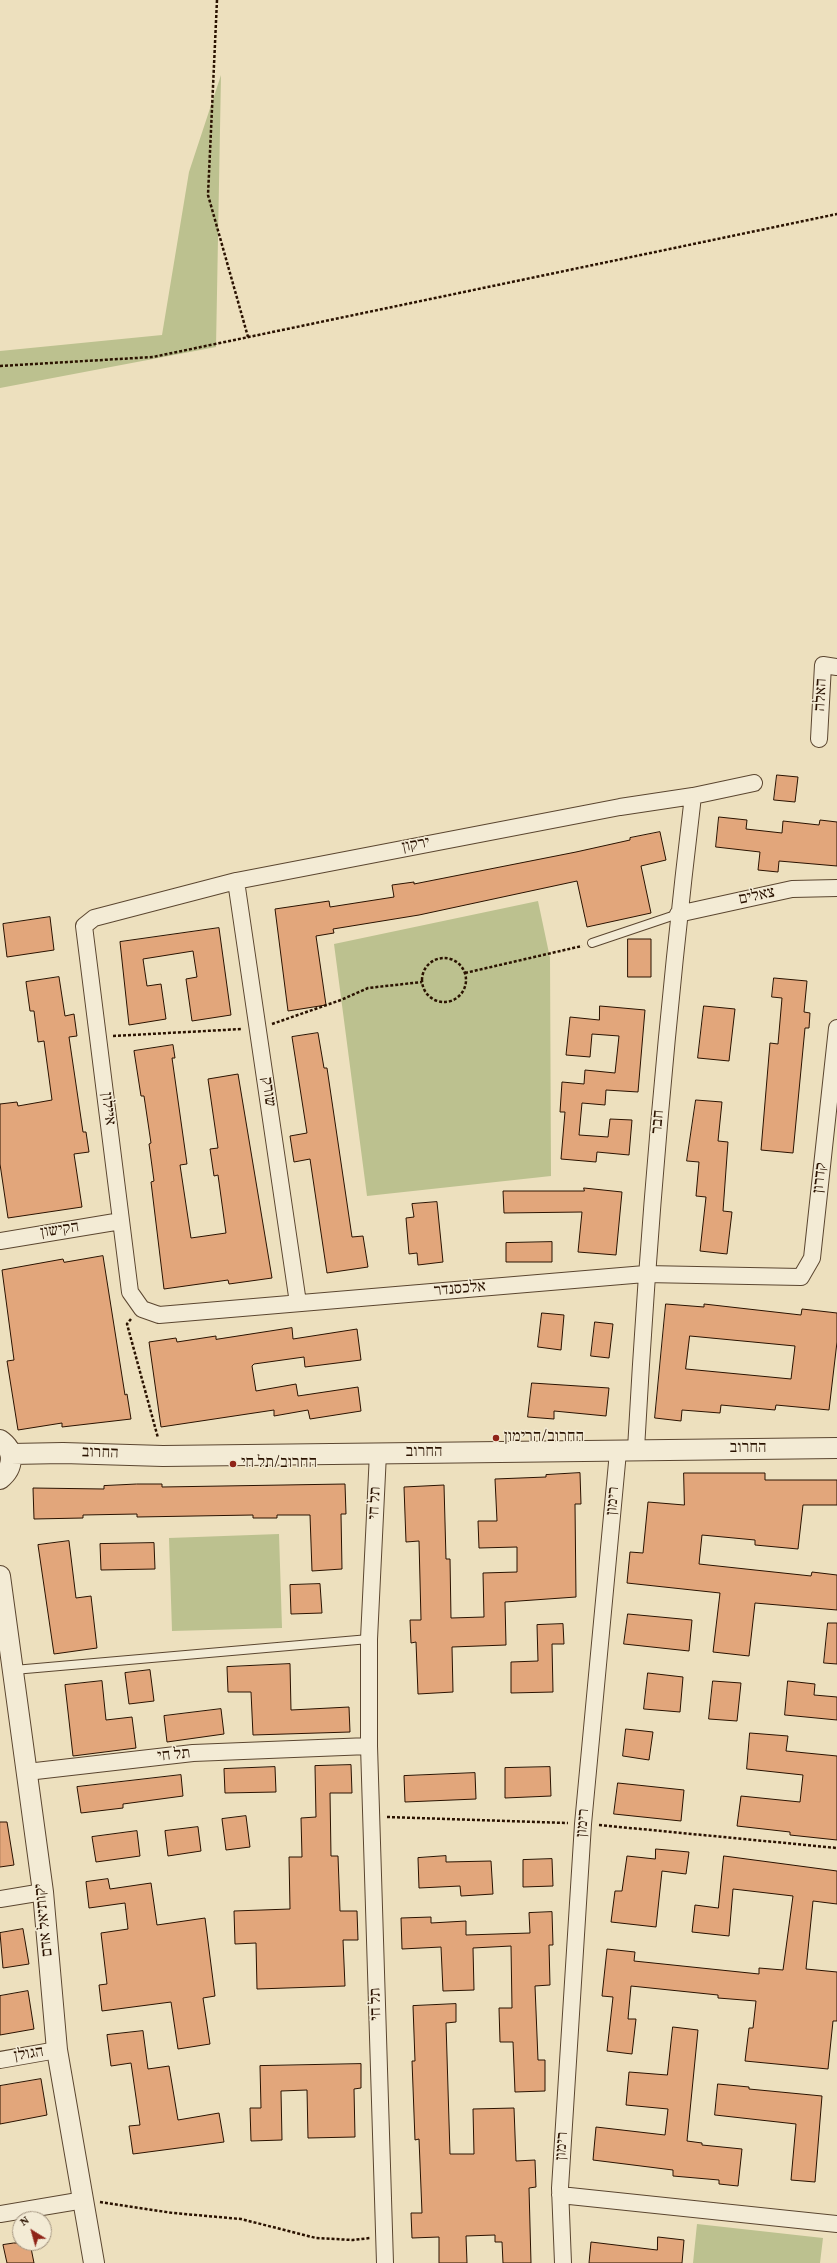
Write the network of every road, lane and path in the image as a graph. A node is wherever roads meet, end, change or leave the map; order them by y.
1 (217, 0) edge
2 (837, 214) edge
3 (248, 337) junction
4 (0, 366) edge
5 (837, 667) edge
6 (819, 739) dead end
7 (754, 783) dead end
8 (693, 796) junction
9 (236, 881) junction
10 (837, 888) edge
11 (678, 914) junction
12 (84, 926) joint
13 (592, 943) joint
14 (465, 973) junction
15 (837, 1028) edge
16 (121, 1221) junction
17 (0, 1241) edge
18 (646, 1274) junction
19 (801, 1277) joint
20 (298, 1303) junction
21 (142, 1309) junction
22 (5, 1447) edge
23 (837, 1448) edge
24 (627, 1450) junction
25 (378, 1453) junction
26 (163, 1456) junction
27 (0, 1479) edge
28 (0, 1576) edge
29 (4, 1634) edge
30 (370, 1639) junction
31 (13, 1670) junction
32 (369, 1746) junction
33 (27, 1772) junction
34 (371, 1816) junction
35 (583, 1824) junction
36 (837, 1848) edge
37 (43, 1892) junction
38 (0, 1899) edge
39 (57, 2050) junction
40 (0, 2060) edge
41 (560, 2195) junction
42 (84, 2200) junction
43 (0, 2214) edge
44 (837, 2224) edge
45 (384, 2237) junction
46 (94, 2263) edge
47 (385, 2263) edge
48 (563, 2263) edge

1 - 3 path
2 - 3 path
3 - 4 path
5 - 6 street, האלה
7 - 8 street, ירקון
8 - 9 street, ירקון
8 - 11 street, חבר
9 - 12 street, ירקון
9 - 20 street, שורק
10 - 11 street, צאלים
11 - 13 lane
11 - 18 street, חבר
12 - 16 street, איילון
13 - 14 path
14 - 14 path
15 - 19 street, קדרון
16 - 17 street, הקישון
16 - 21 street, איילון
18 - 19 street, אלכסנדר
18 - 20 street, אלכסנדר
18 - 24 street, חבר
20 - 21 street, אלכסנדר
21 - 26 path
22 - 26 street, החרוב
22 - 27 street
23 - 24 street, החרוב
24 - 25 street, החרוב
24 - 35 street, רימון
25 - 26 street, החרוב
25 - 30 street, תל חי
28 - 29 street, יקותיאל אדם
29 - 31 street, יקותיאל אדם
30 - 31 lane
30 - 32 street, תל חי
31 - 33 street, יקותיאל אדם
32 - 33 street, תל חי
32 - 34 street, תל חי
33 - 37 street, יקותיאל אדם
34 - 35 path
34 - 45 street, תל חי
35 - 36 path
35 - 41 street, רימון
37 - 38 street
37 - 39 street, יקותיאל אדם
39 - 40 street, הגולן
39 - 42 street, יקותיאל אדם
41 - 44 street
41 - 48 street, רימון
42 - 43 street
42 - 45 path
42 - 46 street, יקותיאל אדם
45 - 47 street, תל חי

